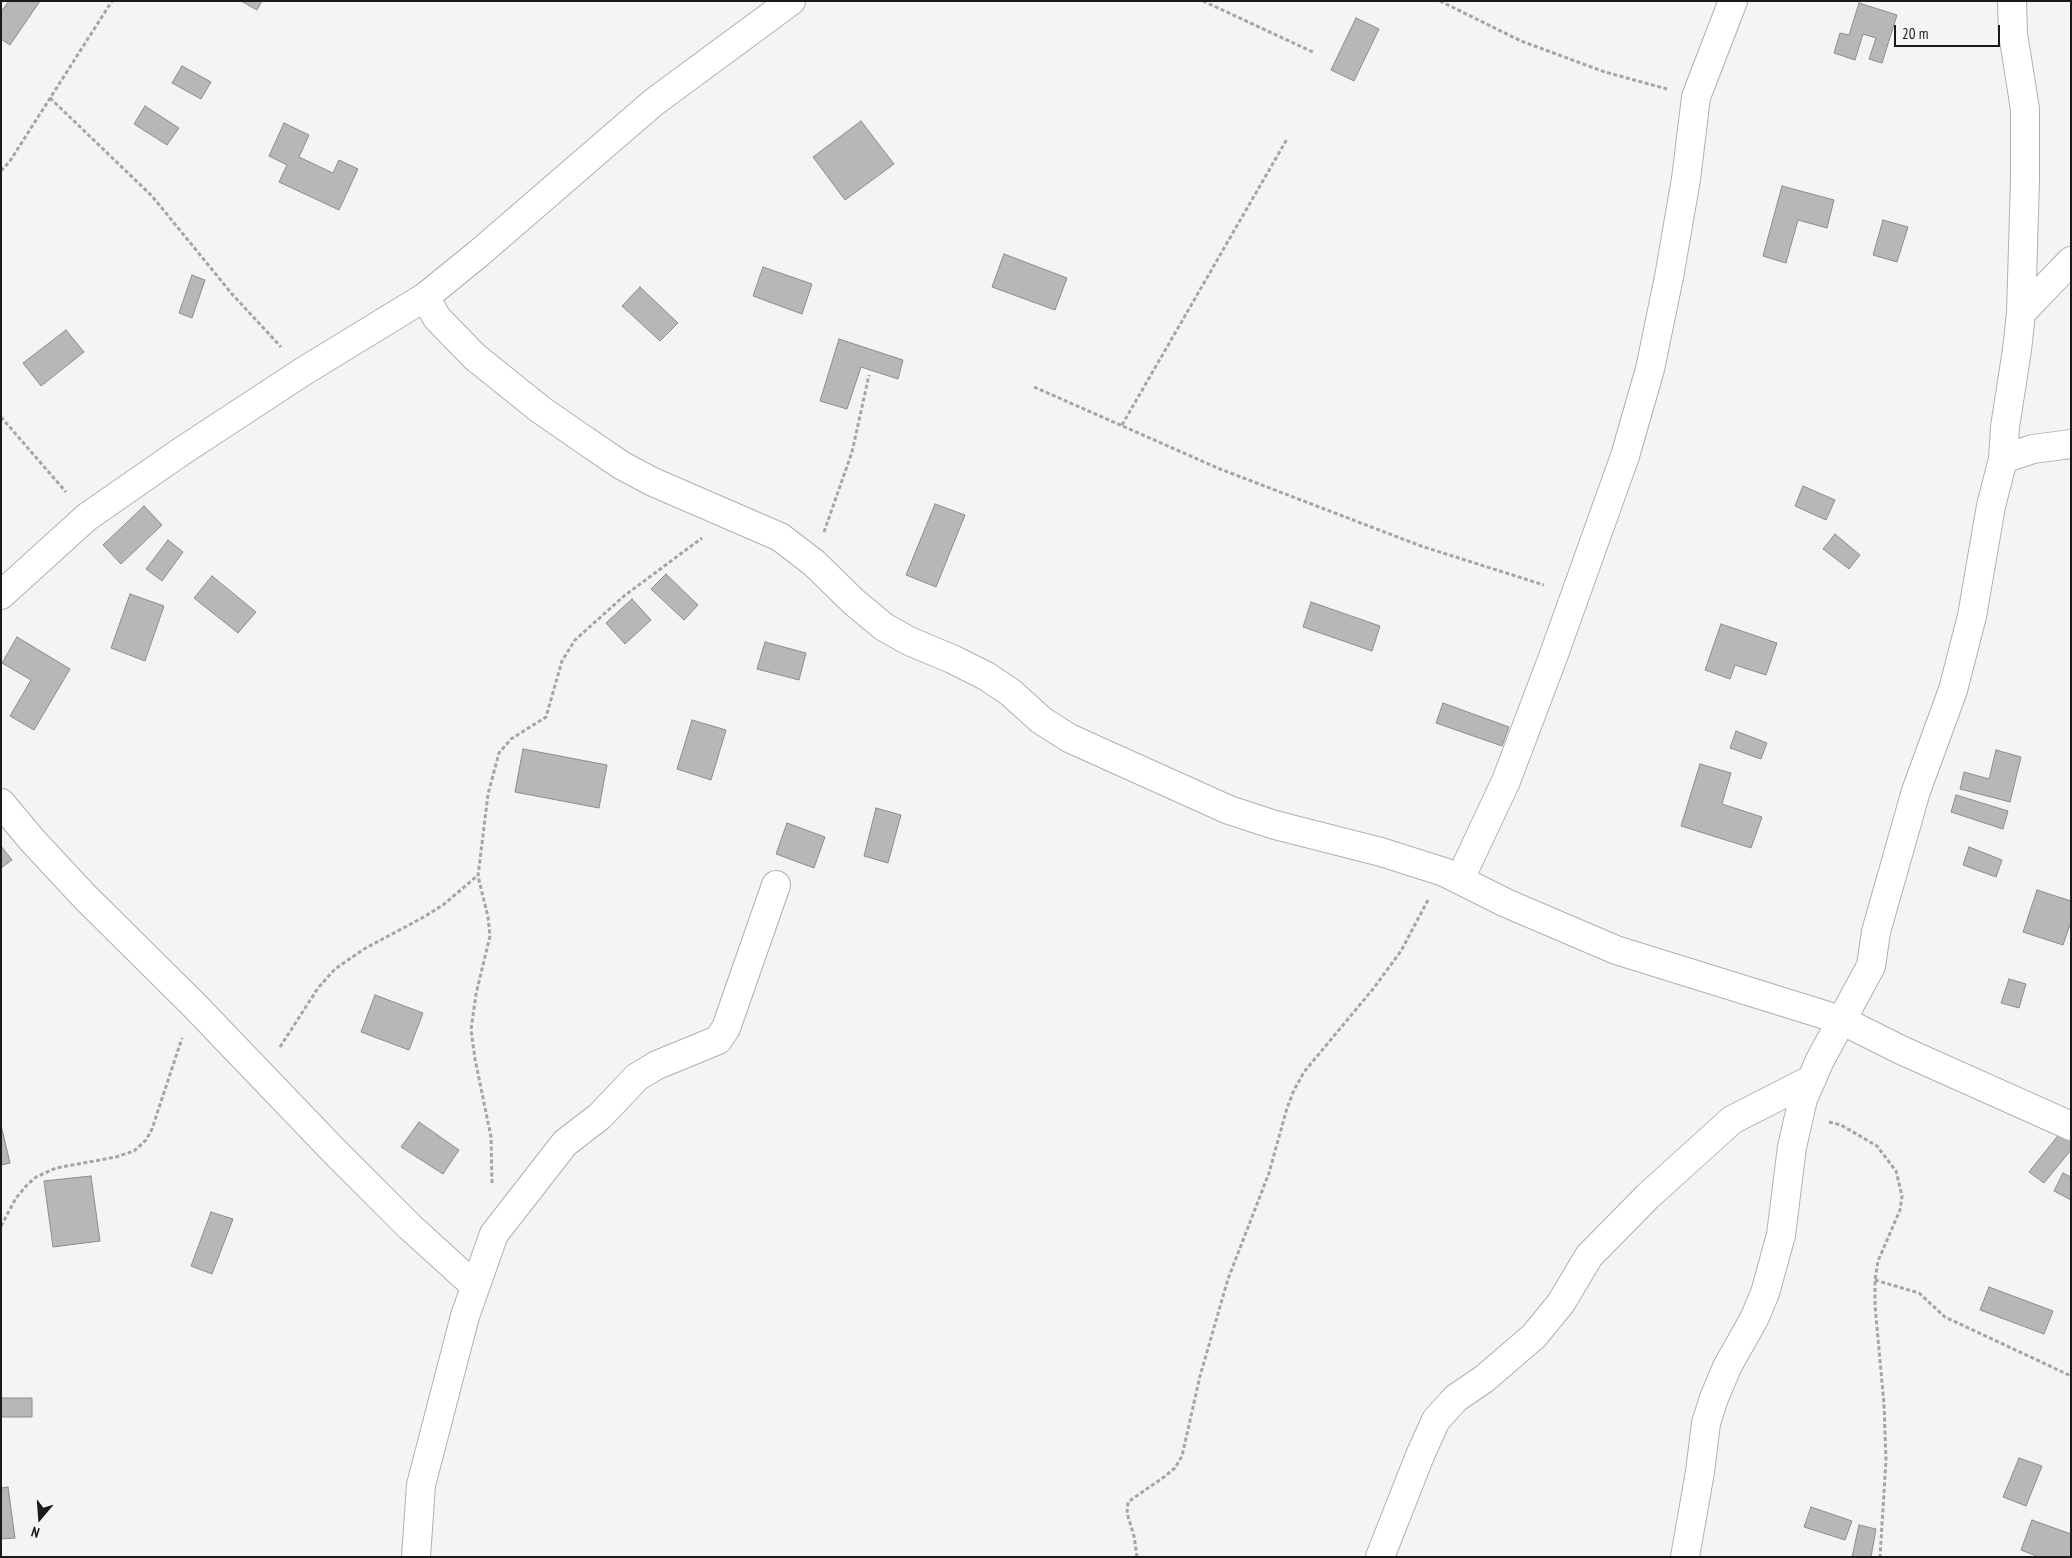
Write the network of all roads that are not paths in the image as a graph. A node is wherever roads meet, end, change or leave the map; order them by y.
1 (791, 1) edge
2 (1733, 1) edge
3 (2012, 1) edge
4 (2071, 261) edge
5 (425, 297) junction
6 (2021, 313) junction
7 (2071, 444) edge
8 (2003, 460) junction
9 (1, 595) edge
10 (1, 803) edge
11 (1452, 876) junction
12 (776, 885) dead end
13 (1842, 1020) junction
14 (1812, 1079) junction
15 (2071, 1126) edge
16 (475, 1286) junction
17 (416, 1557) edge
18 (1380, 1557) edge
19 (1685, 1557) edge

1 - 5 street
2 - 11 street
3 - 6 street
4 - 6 street
5 - 9 street
5 - 11 street
6 - 8 street
7 - 8 street
8 - 13 street
10 - 16 street
11 - 13 street
12 - 16 street
13 - 14 street
13 - 15 street
14 - 18 street
14 - 19 street
16 - 17 street

